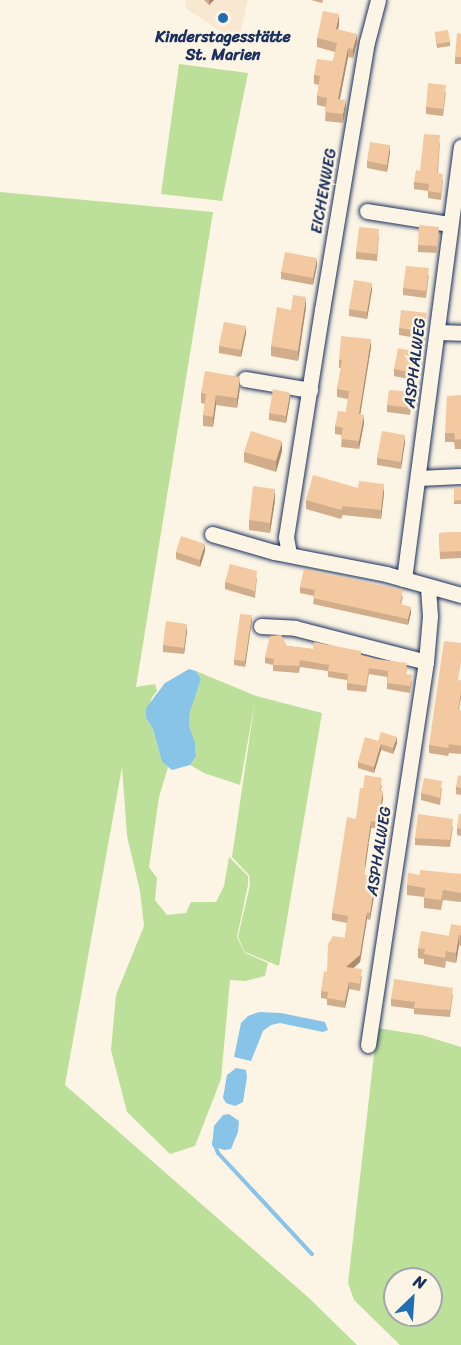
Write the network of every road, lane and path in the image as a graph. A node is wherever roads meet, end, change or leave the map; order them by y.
1 (378, 0) edge
2 (461, 147) edge
3 (458, 186) edge
4 (367, 211) dead end
5 (449, 224) junction
6 (437, 332) junction
7 (461, 333) edge
8 (245, 380) dead end
9 (310, 390) junction
10 (461, 476) edge
11 (418, 478) junction
12 (212, 534) dead end
13 (289, 554) junction
14 (404, 579) junction
15 (428, 587) junction
16 (461, 594) edge
17 (261, 626) dead end
18 (426, 662) junction
19 (368, 1045) dead end

1 - 9 street, EICHENWEG
2 - 3 street, ASPHALWEG
3 - 5 street, ASPHALWEG
4 - 5 street
5 - 6 street, ASPHALWEG
6 - 7 street
6 - 11 street, ASPHALWEG
8 - 9 street
9 - 13 street, EICHENWEG
10 - 11 street
11 - 14 street, ASPHALWEG
12 - 13 street
13 - 14 street
14 - 15 street
15 - 16 street
15 - 18 street, ASPHALWEG
17 - 18 street
18 - 19 street, ASPHALWEG

